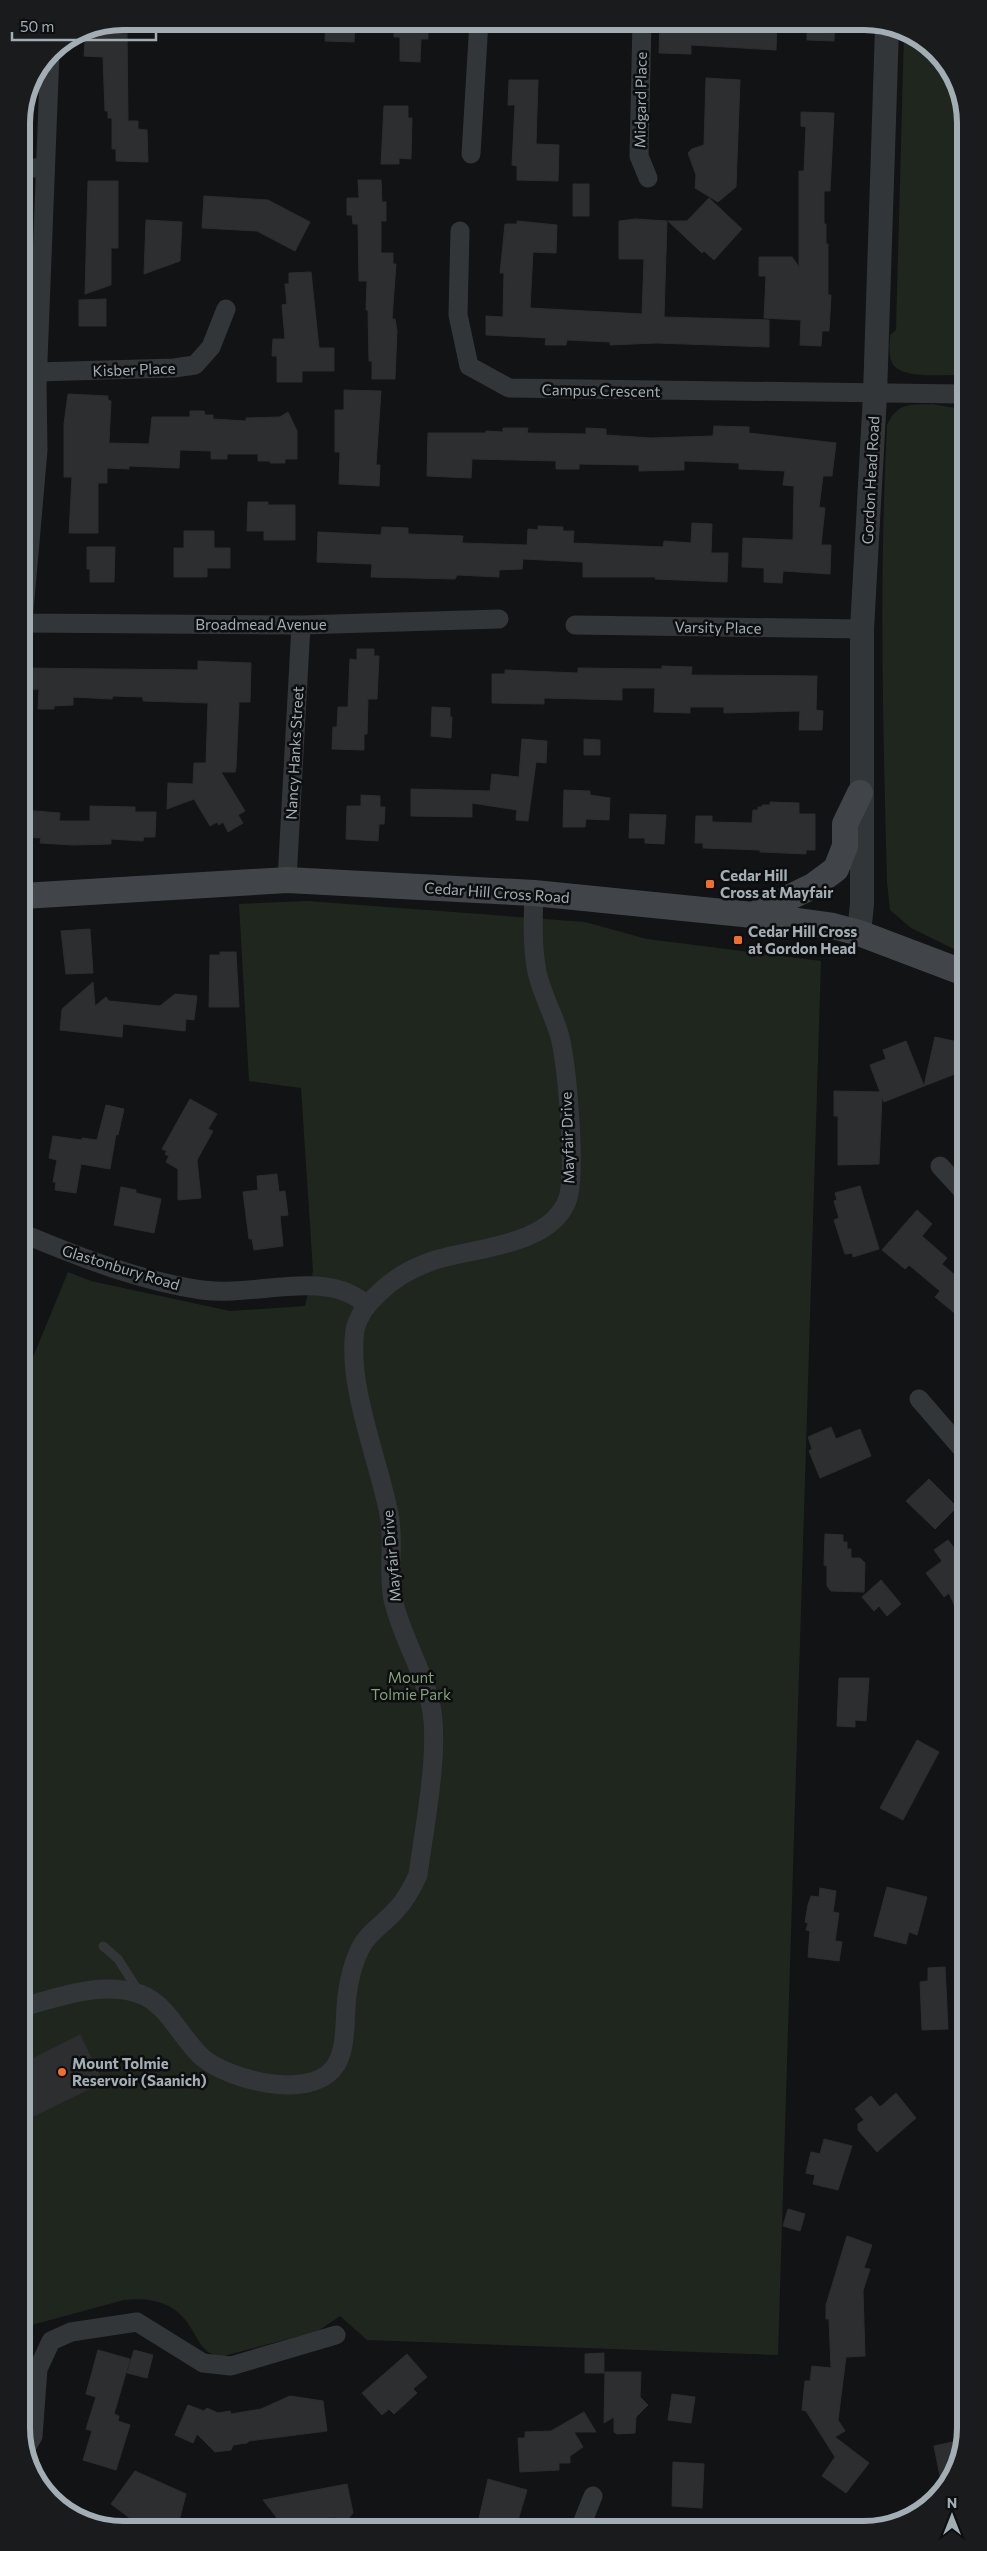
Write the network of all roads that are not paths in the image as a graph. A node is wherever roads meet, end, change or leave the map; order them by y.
1 (478, 30) edge
2 (642, 30) edge
3 (887, 33) edge
4 (49, 66) edge
5 (471, 154) dead end
6 (30, 168) edge
7 (45, 168) junction
8 (648, 178) dead end
9 (460, 231) dead end
10 (226, 309) dead end
11 (32, 381) edge
12 (957, 394) edge
13 (875, 395) junction
14 (30, 536) edge
15 (499, 619) dead end
16 (30, 622) edge
17 (301, 625) junction
18 (575, 625) dead end
19 (862, 629) junction
20 (860, 794) junction
21 (287, 880) junction
22 (534, 893) junction
23 (30, 896) edge
24 (754, 915) junction
25 (859, 933) junction
26 (957, 970) edge
27 (940, 1166) dead end
28 (957, 1184) edge
29 (30, 1236) edge
30 (367, 1304) junction
31 (918, 1399) dead end
32 (957, 1444) edge
33 (102, 1946) dead end
34 (140, 1994) junction
35 (30, 2005) edge
36 (336, 2335) dead end
37 (31, 2439) edge
38 (593, 2496) dead end
39 (583, 2521) edge

1 - 5 street
2 - 8 street, Midgard Place
3 - 13 street, Gordon Head Road
4 - 7 street
6 - 7 street
7 - 11 street
9 - 13 street, Campus Crescent
10 - 11 street, Kisber Place
11 - 14 street
12 - 13 street, Campus Crescent
13 - 19 street, Gordon Head Road
15 - 17 street, Broadmead Avenue
16 - 17 street, Broadmead Avenue
17 - 21 street, Nancy Hanks Street
18 - 19 street, Varsity Place
19 - 20 street, Gordon Head Road
20 - 24 main road
20 - 25 street, Gordon Head Road
21 - 22 main road, Cedar Hill Cross Road
21 - 23 main road, Cedar Hill Cross Road
22 - 24 main road, Cedar Hill Cross Road
22 - 30 street, Mayfair Drive
24 - 25 main road, Cedar Hill Cross Road
25 - 26 main road, Cedar Hill Cross Road
27 - 28 street
29 - 30 street, Glastonbury Road
30 - 34 street, Mayfair Drive
31 - 32 street
33 - 34 lane
34 - 35 street, Mayfair Drive
36 - 37 street
38 - 39 street

